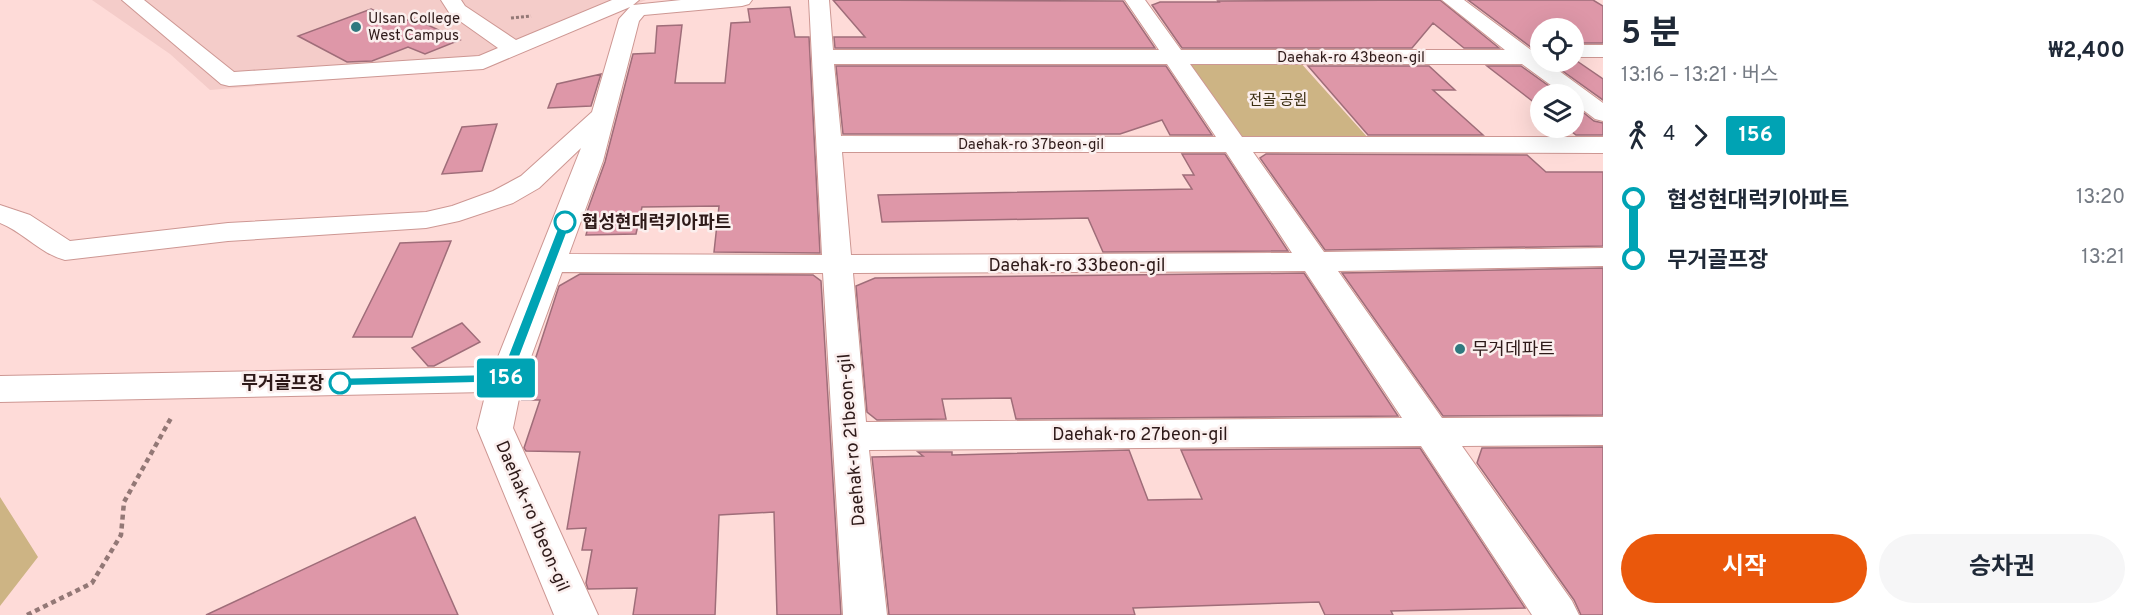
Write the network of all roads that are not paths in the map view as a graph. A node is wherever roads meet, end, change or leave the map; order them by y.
1 (132, 0) edge
2 (451, 0) edge
3 (742, 0) edge
4 (819, 0) edge
5 (1135, 0) edge
6 (1452, 0) edge
7 (634, 5) edge
8 (514, 49) junction
9 (1584, 51) edge
10 (1603, 51) edge
11 (1530, 52) edge
12 (1530, 55) edge
13 (823, 57) junction
14 (1174, 57) junction
15 (1554, 72) edge
16 (603, 114) junction
17 (1603, 114) edge
18 (829, 144) junction
19 (1234, 144) junction
20 (1603, 144) edge
21 (0, 213) edge
22 (1603, 257) edge
23 (549, 264) junction
24 (837, 264) junction
25 (1316, 264) junction
26 (506, 379) junction
27 (0, 389) edge
28 (1603, 431) edge
29 (1431, 432) junction
30 (849, 436) junction
31 (576, 615) edge
32 (865, 615) edge
33 (1557, 615) edge

1 - 8 street
2 - 8 street
3 - 7 street
4 - 13 street
5 - 14 street
6 - 11 street
7 - 8 street
7 - 16 street, Daehak-ro 1beon-gil
9 - 10 street
12 - 14 street, Daehak-ro 43beon-gil
13 - 14 street, Daehak-ro 43beon-gil
13 - 18 street
14 - 19 street
15 - 17 street
16 - 21 street
16 - 23 street, Daehak-ro 1beon-gil
18 - 19 street, Daehak-ro 37beon-gil
18 - 24 street
19 - 20 street, Daehak-ro 37beon-gil
19 - 25 street
22 - 25 street, Daehak-ro 33beon-gil
23 - 24 street, Daehak-ro 33beon-gil
23 - 26 street, Daehak-ro 1beon-gil
24 - 25 street, Daehak-ro 33beon-gil
24 - 30 street, Daehak-ro 21beon-gil
25 - 29 street
26 - 27 street
26 - 31 street, Daehak-ro 1beon-gil
28 - 29 street, Daehak-ro 27beon-gil
29 - 30 street, Daehak-ro 27beon-gil
29 - 33 street
30 - 32 street, Daehak-ro 21beon-gil

